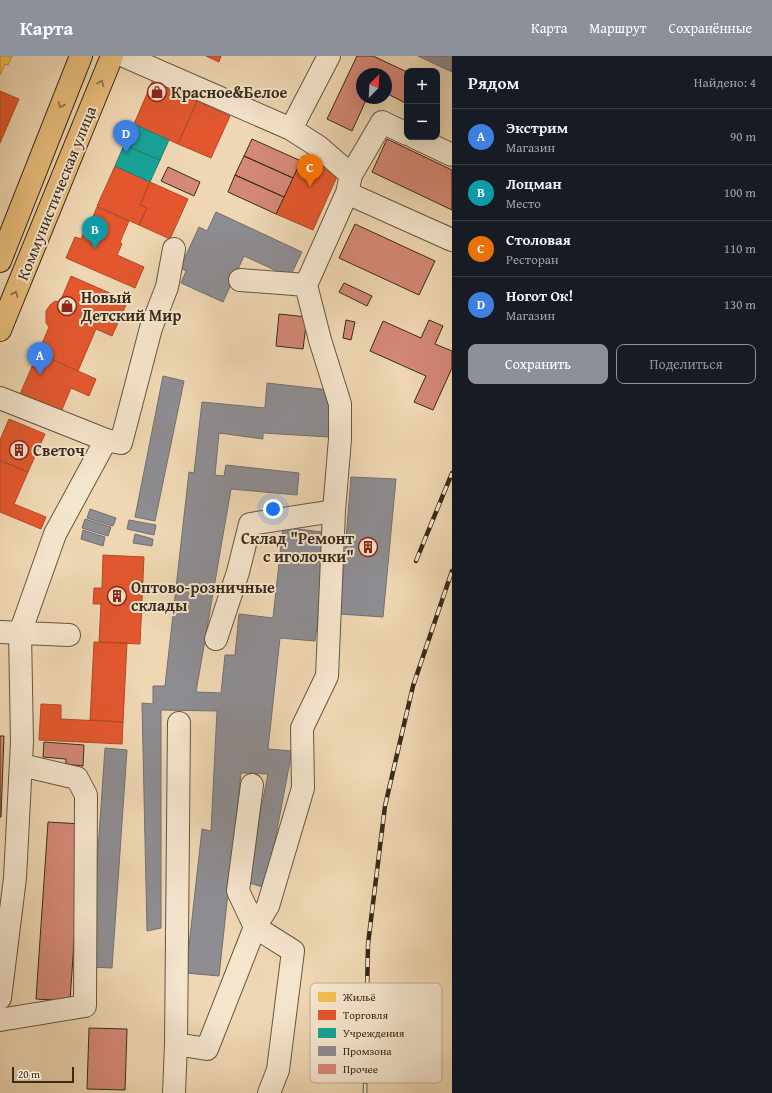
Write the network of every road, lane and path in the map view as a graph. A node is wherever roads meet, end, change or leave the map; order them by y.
1 (81, 56) edge
2 (112, 56) edge
3 (124, 56) edge
4 (330, 56) edge
5 (291, 130) junction
6 (404, 133) edge
7 (420, 140) edge
8 (452, 155) edge
9 (349, 184) junction
10 (452, 240) edge
11 (174, 248) dead end
12 (0, 258) edge
13 (240, 280) dead end
14 (306, 285) junction
15 (0, 330) edge
16 (0, 398) edge
17 (106, 440) junction
18 (334, 511) junction
19 (10, 632) edge
20 (69, 635) dead end
21 (216, 639) dead end
22 (179, 723) dead end
23 (21, 765) junction
24 (252, 785) dead end
25 (255, 927) junction
26 (0, 998) edge
27 (0, 1020) edge
28 (176, 1044) junction
29 (174, 1093) edge
30 (269, 1093) edge

1 -> 12 main road, Коммунистическая улица
15 -> 2 main road, Коммунистическая улица
3 - 5 lane
4 - 5 lane
5 - 9 lane
6 - 9 lane
7 - 8 lane
9 - 10 lane
9 - 14 lane
11 - 17 lane
13 - 14 lane
14 - 18 lane
16 - 17 lane
17 - 19 lane
18 - 21 lane
18 - 25 lane
19 - 20 lane
19 - 23 lane
22 - 28 lane
23 - 26 lane
23 - 27 lane
24 - 25 lane
25 - 28 lane
25 - 30 lane
28 - 29 lane

